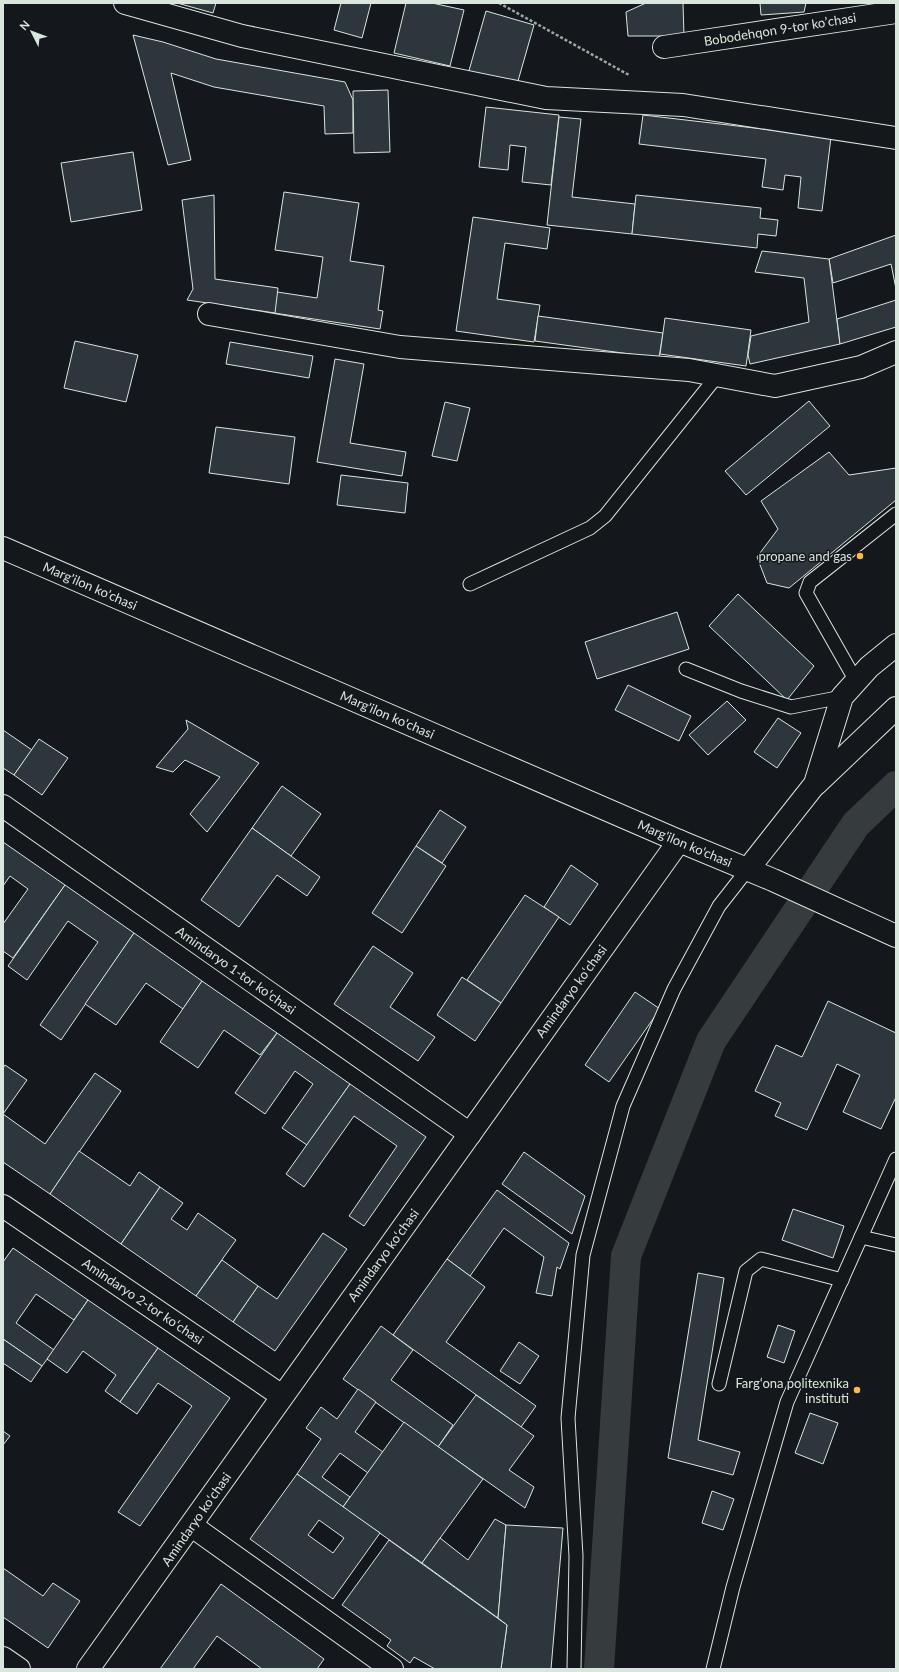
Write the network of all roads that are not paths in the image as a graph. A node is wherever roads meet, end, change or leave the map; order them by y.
1 (125, 3) edge
2 (896, 12) edge
3 (664, 47) dead end
4 (896, 138) edge
5 (209, 314) dead end
6 (896, 352) edge
7 (717, 376) junction
8 (896, 514) edge
9 (3, 548) edge
10 (470, 584) dead end
11 (896, 645) edge
12 (686, 669) dead end
13 (849, 689) junction
14 (896, 708) edge
15 (815, 784) junction
16 (3, 806) edge
17 (679, 841) junction
18 (748, 869) junction
19 (896, 936) edge
20 (470, 1134) junction
21 (896, 1159) edge
22 (3, 1206) edge
23 (861, 1237) junction
24 (896, 1245) edge
25 (842, 1280) junction
26 (719, 1384) dead end
27 (282, 1396) junction
28 (192, 1526) junction
29 (3, 1658) edge
30 (19, 1669) edge
31 (88, 1669) edge
32 (392, 1669) edge
33 (574, 1669) edge
34 (713, 1669) edge

1 - 4 street
2 - 3 street, Bobodehqon 9-tor koʼchasi
5 - 7 street
6 - 7 street
7 - 10 lane
8 - 13 lane
9 - 17 street, Marg'ilon ko'chasi
11 - 13 street
12 - 13 lane
13 - 15 street
14 - 15 street
15 - 18 street
16 - 20 street, Amindaryo 1-tor koʻchasi
17 - 18 street, Marg'ilon ko'chasi
17 - 20 street, Amindaryo koʻchasi
18 - 19 street, Marg'ilon ko'chasi
18 - 33 lane
20 - 27 street, Amindaryo koʻchasi
21 - 23 lane
22 - 27 street, Amindaryo 2-tor koʻchasi
23 - 24 lane
23 - 25 lane
25 - 26 lane
25 - 34 lane
27 - 28 street, Amindaryo koʻchasi
28 - 31 street, Amindaryo koʻchasi
28 - 32 street
29 - 30 street

